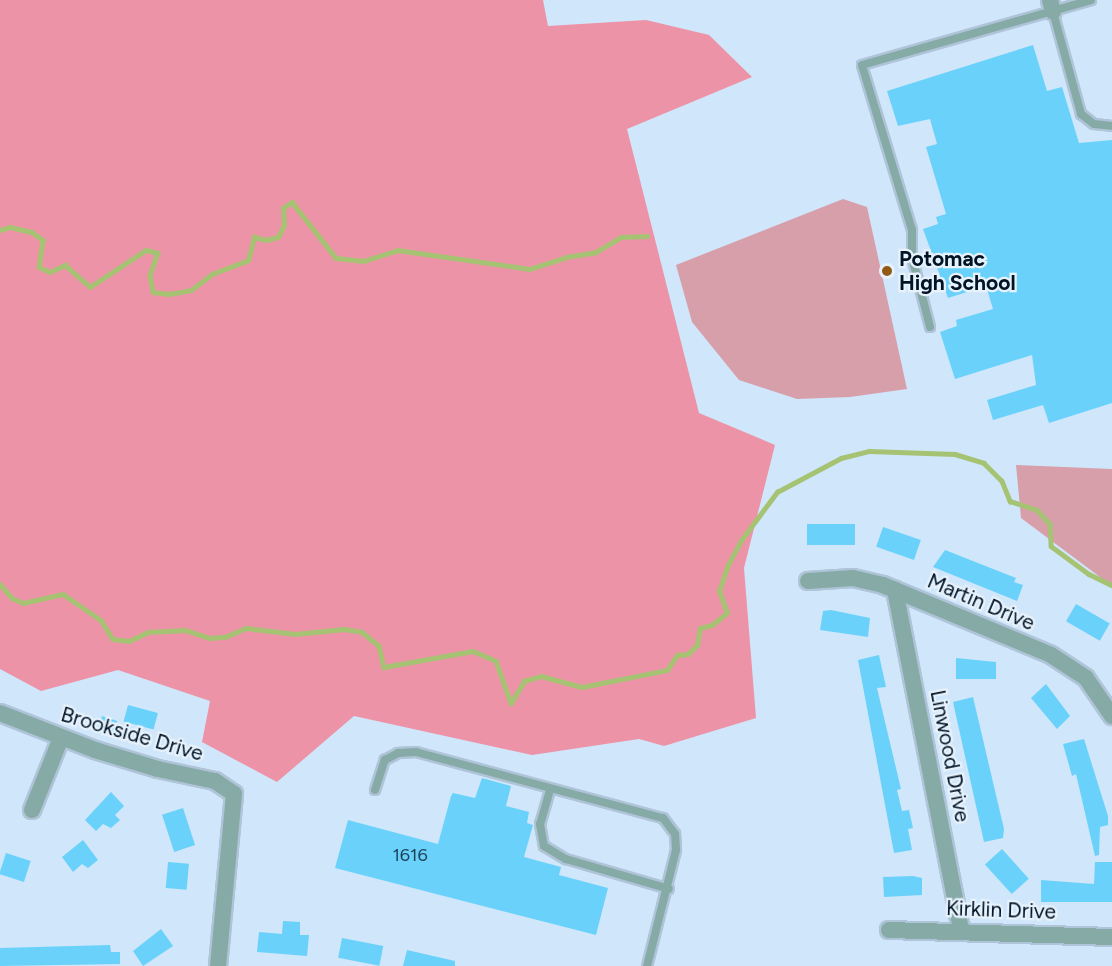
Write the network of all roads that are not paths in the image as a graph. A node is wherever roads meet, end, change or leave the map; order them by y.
1 (1091, 0) edge
2 (1052, 6) edge
3 (1112, 126) edge
4 (930, 327) dead end
5 (808, 581) dead end
6 (895, 590) junction
7 (0, 713) edge
8 (1112, 716) edge
9 (61, 738) junction
10 (375, 790) dead end
11 (550, 790) junction
12 (32, 810) dead end
13 (669, 889) junction
14 (889, 930) dead end
15 (962, 930) junction
16 (1112, 937) edge
17 (218, 966) edge
18 (647, 966) edge

1 - 2 lane
2 - 3 lane
2 - 4 lane
5 - 6 street, Martin Drive
6 - 8 street, Martin Drive
6 - 15 street, Linwood Drive
7 - 9 street, Brookside Drive
9 - 12 street
9 - 17 street, Brookside Drive
10 - 11 lane
11 - 13 lane
11 - 13 lane
13 - 18 lane
14 - 15 street, Kirklin Drive
15 - 16 street, Kirklin Drive

